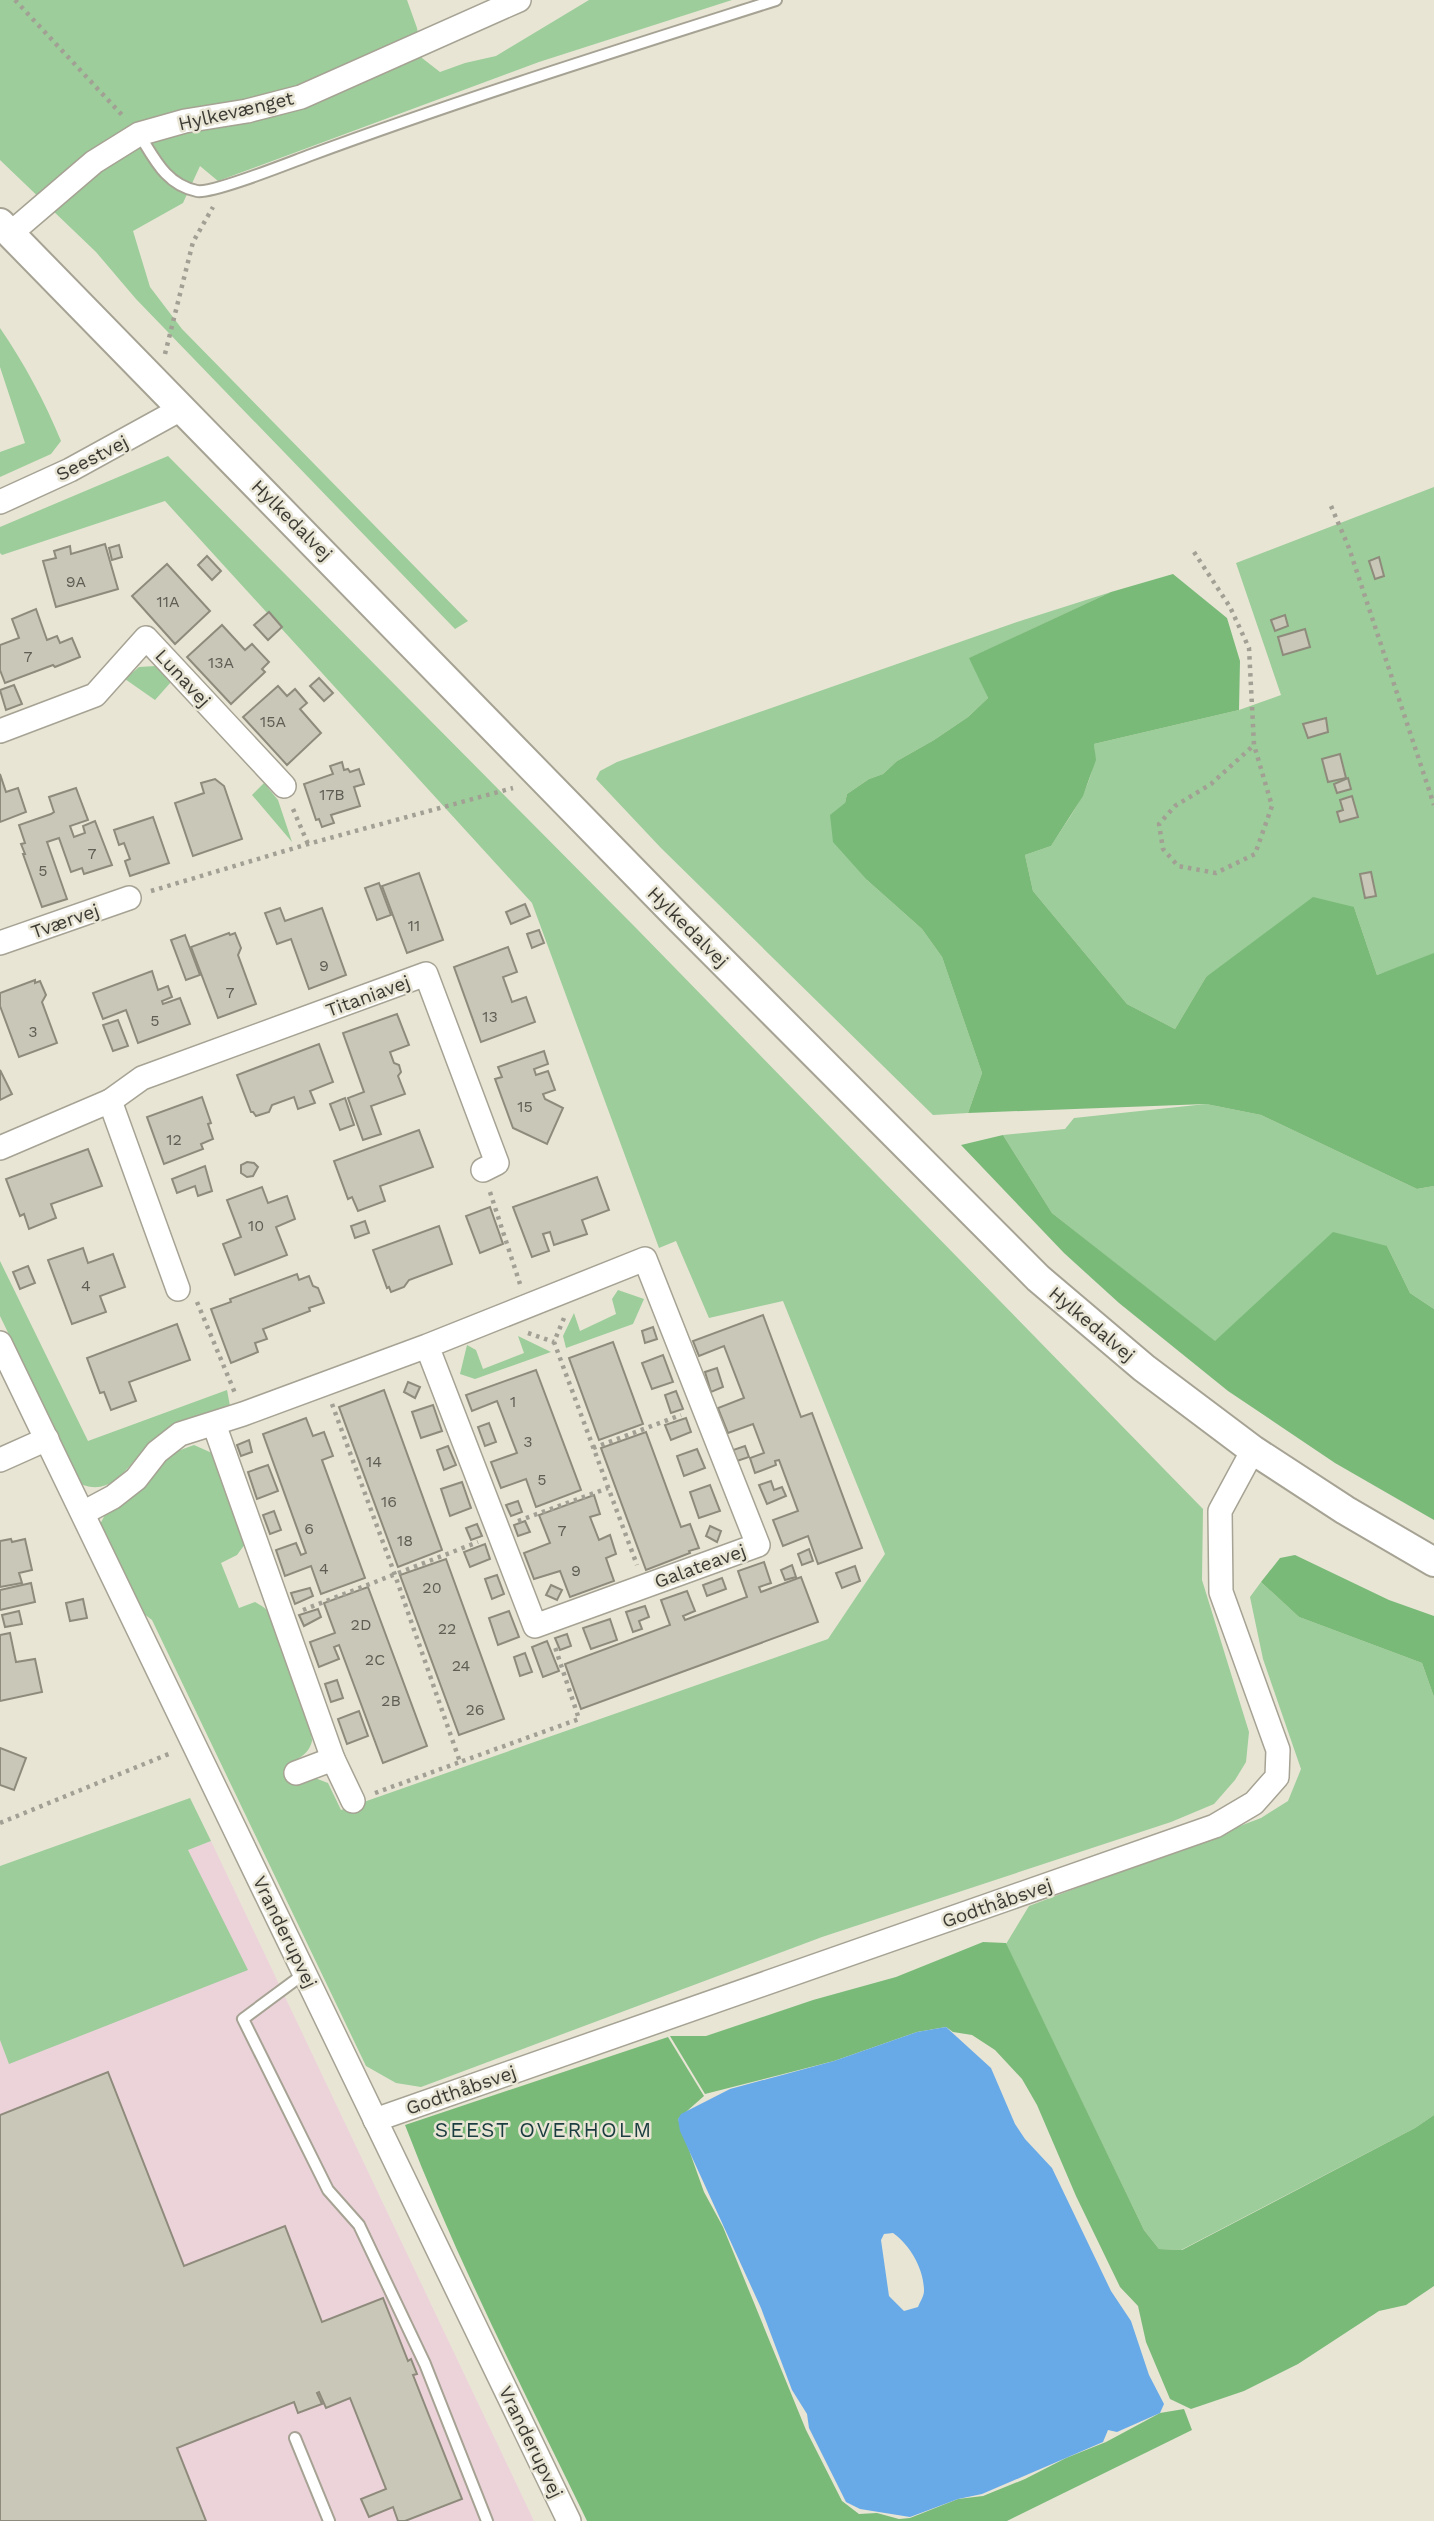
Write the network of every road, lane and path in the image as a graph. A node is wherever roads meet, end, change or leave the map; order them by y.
1 (15, 0) edge
2 (519, 0) edge
3 (776, 0) edge
4 (139, 134) junction
5 (225, 185) junction
6 (6, 228) edge
7 (157, 384) junction
8 (181, 409) junction
9 (0, 502) edge
10 (1331, 506) dead end
11 (1194, 552) dead end
12 (0, 731) edge
13 (1254, 745) junction
14 (544, 779) junction
15 (284, 786) joint
16 (1434, 805) edge
17 (308, 844) junction
18 (129, 898) joint
19 (0, 943) edge
20 (110, 1101) junction
21 (0, 1148) edge
22 (483, 1170) joint
23 (579, 1284) junction
24 (178, 1289) joint
25 (527, 1305) junction
26 (0, 1343) edge
27 (427, 1346) junction
28 (325, 1384) junction
29 (704, 1407) junction
30 (243, 1414) junction
31 (214, 1424) junction
32 (47, 1439) junction
33 (593, 1448) junction
34 (1253, 1450) junction
35 (0, 1460) edge
36 (608, 1488) junction
37 (83, 1513) junction
38 (499, 1531) junction
39 (1434, 1562) edge
40 (395, 1575) junction
41 (645, 1586) junction
42 (283, 1618) junction
43 (546, 1622) junction
44 (194, 1743) junction
45 (333, 1759) junction
46 (460, 1762) junction
47 (296, 1773) dead end
48 (353, 1801) joint
49 (0, 1823) edge
50 (305, 1973) junction
51 (375, 2120) junction
52 (295, 2438) dead end
53 (330, 2521) edge
54 (487, 2521) edge
55 (569, 2521) edge

1 - 4 path
2 - 4 street, Hylkevænget
3 - 5 lane
4 - 5 lane
4 - 6 street, Hylkevænget
5 - 7 path
6 - 7 street, Hylkedalvej
7 - 8 street, Hylkedalvej
8 - 9 street, Seestvej
8 - 14 street, Hylkedalvej
10 - 16 path
11 - 13 path
12 - 15 street, Lunavej
13 - 13 path
14 - 17 path
14 - 34 street, Hylkedalvej
15 - 17 path
17 - 18 path
18 - 19 street, Tværvej
20 - 21 street, Titaniavej
20 - 22 street, Titaniavej
20 - 24 street
22 - 25 path
23 - 25 street, Galateavej
23 - 29 street, Galateavej
23 - 33 path
24 - 30 path
25 - 27 street, Galateavej
26 - 32 street, Vranderupvej
27 - 28 street, Galateavej
27 - 38 street
28 - 30 street, Galateavej
28 - 40 path
29 - 33 path
29 - 41 street, Galateavej
30 - 31 street, Galateavej
31 - 37 street, Galateavej
31 - 42 street
32 - 35 street
32 - 37 street, Vranderupvej
33 - 36 path
34 - 39 street, Hylkedalvej
34 - 51 street, Godthåbsvej
36 - 38 path
36 - 41 path
37 - 44 street, Vranderupvej
38 - 40 path
38 - 43 street
40 - 42 path
40 - 46 path
41 - 43 street, Galateavej
42 - 45 street
43 - 46 path
44 - 49 path
44 - 50 street, Vranderupvej
45 - 47 street
45 - 48 street
46 - 48 path
50 - 51 street, Vranderupvej
50 - 54 lane
51 - 55 street, Vranderupvej
52 - 53 lane

